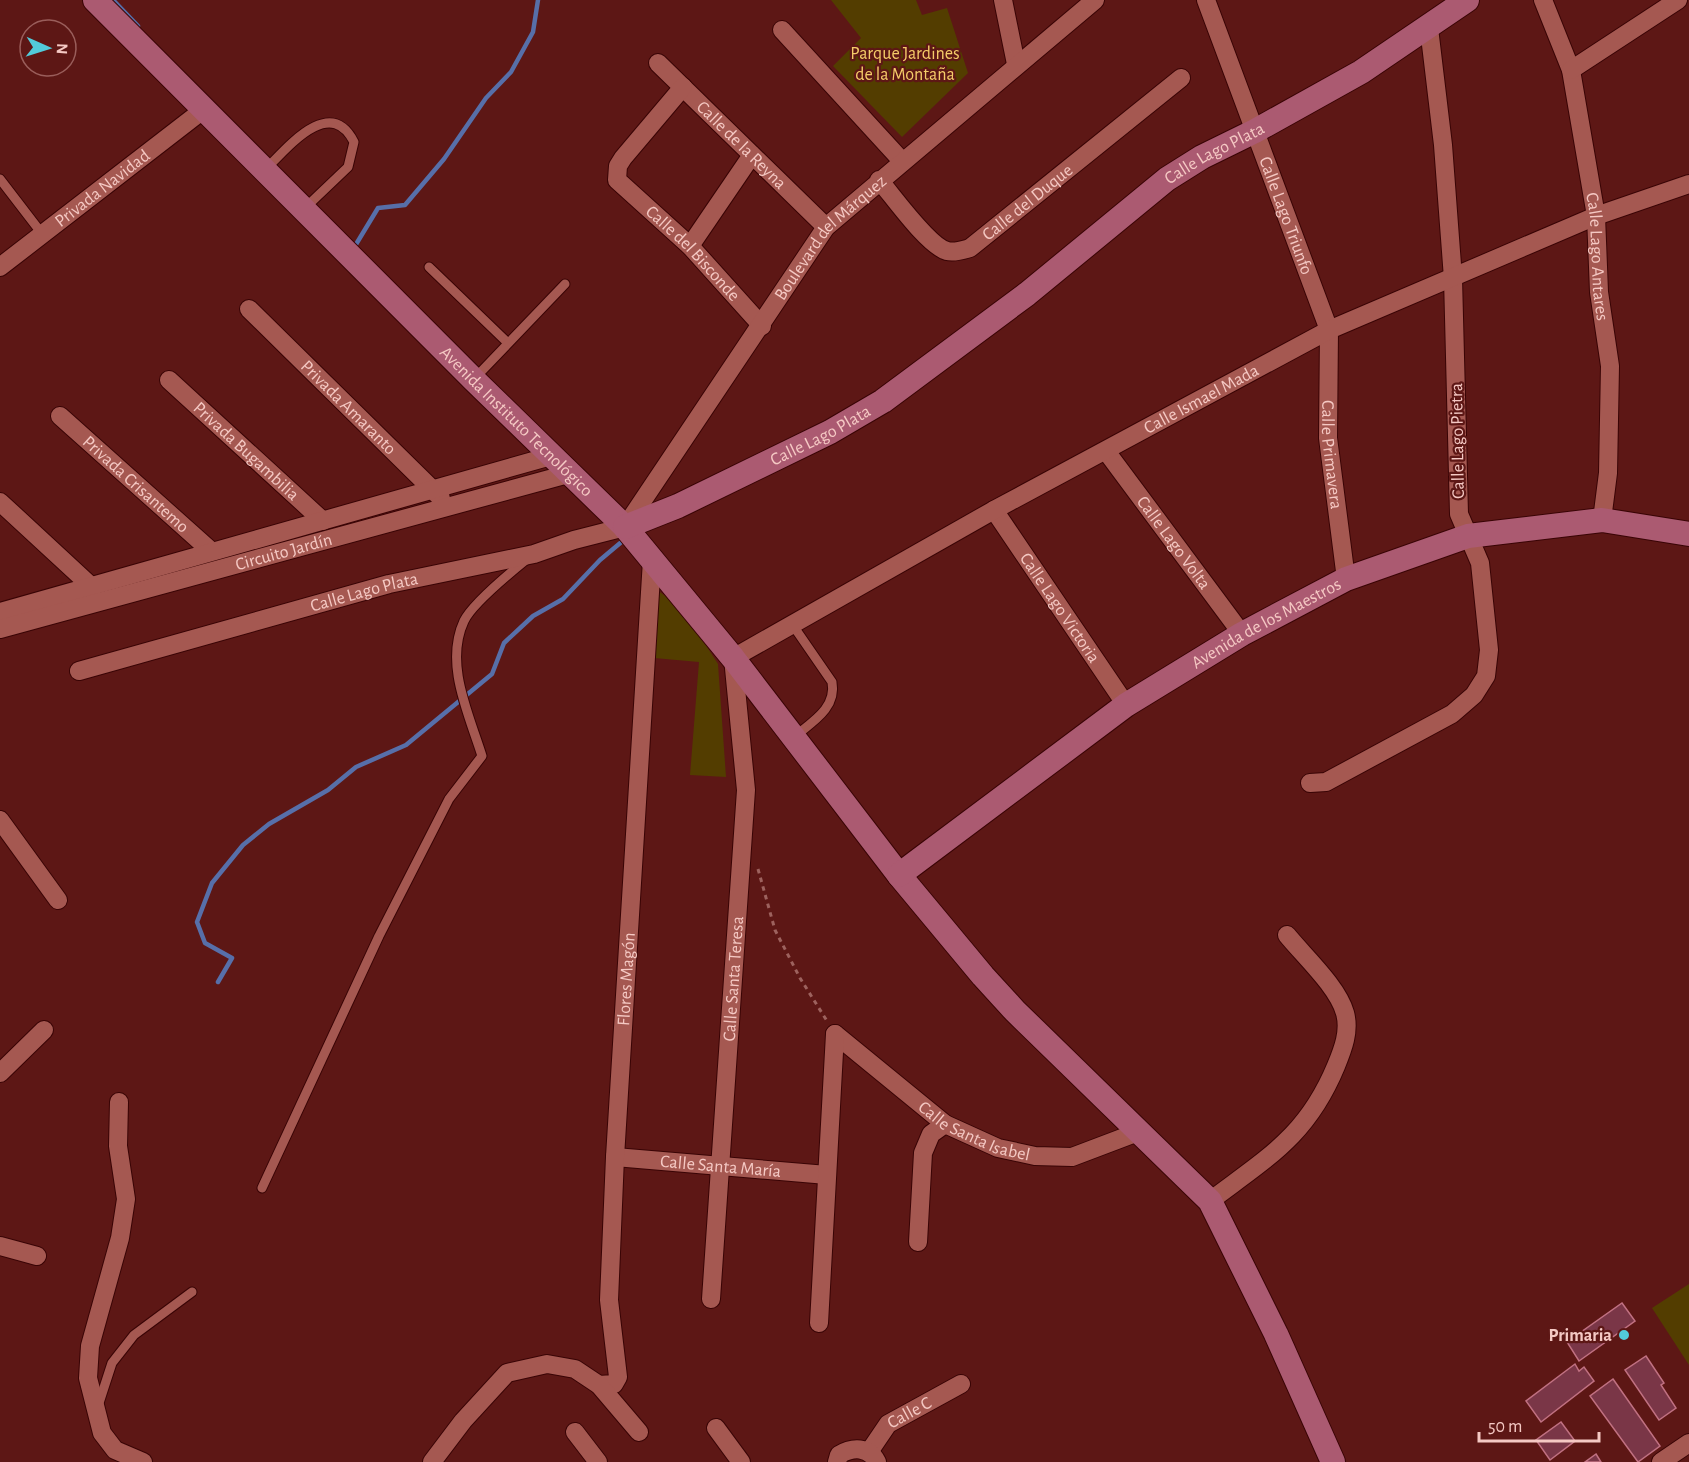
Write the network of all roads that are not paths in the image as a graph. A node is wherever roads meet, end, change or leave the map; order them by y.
1 (95, 0) edge
2 (1003, 0) edge
3 (1095, 0) edge
4 (1206, 0) edge
5 (1467, 0) edge
6 (1543, 0) edge
7 (1678, 0) edge
8 (1429, 28) junction
9 (782, 30) dead end
10 (658, 63) dead end
11 (1016, 64) junction
12 (1571, 70) junction
13 (1181, 78) dead end
14 (683, 87) junction
15 (203, 110) junction
16 (1255, 131) junction
17 (752, 155) junction
18 (902, 161) junction
19 (264, 170) junction
20 (0, 179) edge
21 (879, 180) junction
22 (1689, 184) edge
23 (303, 210) junction
24 (1596, 216) junction
25 (826, 227) junction
26 (43, 235) junction
27 (690, 246) junction
28 (0, 267) edge
29 (429, 267) dead end
30 (1454, 278) junction
31 (566, 284) dead end
32 (249, 309) dead end
33 (762, 326) junction
34 (1329, 330) junction
35 (508, 342) junction
36 (169, 380) dead end
37 (474, 380) junction
38 (60, 416) dead end
39 (1106, 452) junction
40 (550, 456) junction
41 (568, 474) junction
42 (441, 498) junction
43 (0, 502) edge
44 (994, 510) junction
45 (1602, 520) junction
46 (322, 522) junction
47 (625, 526) junction
48 (1689, 534) edge
49 (1468, 536) junction
50 (211, 551) junction
51 (534, 554) junction
52 (652, 560) junction
53 (1346, 579) junction
54 (92, 588) junction
55 (0, 612) edge
56 (792, 624) junction
57 (0, 629) edge
58 (1242, 634) junction
59 (733, 658) junction
60 (79, 671) dead end
61 (1126, 705) junction
62 (794, 737) junction
63 (1310, 783) dead end
64 (0, 820) edge
65 (899, 875) junction
66 (58, 900) dead end
67 (1287, 935) dead end
68 (44, 1030) dead end
69 (0, 1073) edge
70 (119, 1101) dead end
71 (945, 1124) junction
72 (1138, 1132) junction
73 (615, 1157) junction
74 (722, 1167) junction
75 (827, 1175) junction
76 (262, 1188) dead end
77 (1210, 1201) junction
78 (918, 1242) dead end
79 (0, 1246) edge
80 (37, 1256) dead end
81 (192, 1292) dead end
82 (711, 1299) dead end
83 (819, 1323) dead end
84 (961, 1384) dead end
85 (599, 1385) junction
86 (95, 1414) junction
87 (716, 1428) dead end
88 (575, 1432) dead end
89 (639, 1432) dead end
90 (1689, 1443) edge
91 (873, 1457) edge
92 (143, 1462) edge
93 (432, 1462) edge
94 (598, 1462) edge
95 (741, 1462) edge
96 (837, 1462) edge
97 (1333, 1462) edge
98 (1661, 1462) edge

1 - 15 street, Avenida Instituto Tecnológico
2 - 11 street
3 - 11 street, Boulevard del Márquez
4 - 16 street, Calle Lago Triunfo
5 - 8 street, Calle Lago Plata
6 - 12 street, Calle Lago Antares
7 - 12 street
8 - 16 street, Calle Lago Plata
8 - 30 street, Calle Lago Pietra
9 - 18 street
10 - 14 street, Calle de la Reyna
11 - 18 street, Boulevard del Márquez
12 - 24 street, Calle Lago Antares
13 - 21 street, Calle del Duque
14 - 17 street, Calle de la Reyna
14 - 27 street, Calle del Bisconde
15 - 19 street, Avenida Instituto Tecnológico
15 - 26 street, Privada Navidad
16 - 34 street, Calle Lago Triunfo
16 - 47 street, Calle Lago Plata
17 - 25 street, Calle de la Reyna
17 - 27 street
18 - 21 street, Boulevard del Márquez
19 - 23 street, Avenida Instituto Tecnológico
19 - 23 lane
20 - 26 lane
21 - 25 street, Boulevard del Márquez
22 - 24 street, Calle Ismael Mada
23 - 37 street, Avenida Instituto Tecnológico
24 - 30 street, Calle Ismael Mada
24 - 45 street, Calle Lago Antares
25 - 33 street, Boulevard del Márquez
26 - 28 street, Privada Navidad
27 - 33 street, Calle del Bisconde
29 - 35 lane
30 - 34 street, Calle Ismael Mada
30 - 49 street, Calle Lago Pietra
31 - 35 lane
32 - 42 street, Privada Amaranto
33 - 47 street, Boulevard del Márquez
34 - 39 street, Calle Ismael Mada
34 - 53 street, Calle Primavera
35 - 37 lane
36 - 46 street, Privada Bugambilia
37 - 40 street, Avenida Instituto Tecnológico
38 - 50 street, Privada Crisantemo
39 - 44 street, Calle Ismael Mada
39 - 58 street, Calle Lago Volta
40 - 41 street, Avenida Instituto Tecnológico
40 - 42 street, Circuito Jardín
41 - 42 street, Circuito Jardín
41 - 47 street, Avenida Instituto Tecnológico
42 - 46 street, Circuito Jardín
42 - 57 street, Circuito Jardín
43 - 54 street
44 - 56 street, Calle Ismael Mada
44 - 61 street, Calle Lago Victoria
45 - 48 street, Avenida de los Maestros
45 - 49 street, Avenida de los Maestros
46 - 50 street, Circuito Jardín
47 - 51 street, Calle Lago Plata
47 - 52 street, Avenida Instituto Tecnológico
49 - 53 street, Avenida de los Maestros
49 - 63 street, Calle Lago Pietra
50 - 54 street, Circuito Jardín
51 - 60 street, Calle Lago Plata
51 - 76 lane
52 - 59 street, Avenida Instituto Tecnológico
52 - 73 street, Flores Magón
53 - 58 street, Avenida de los Maestros
54 - 55 street, Circuito Jardín
56 - 59 street, Calle Ismael Mada
56 - 62 lane
58 - 61 street, Avenida de los Maestros
59 - 62 street, Avenida Instituto Tecnológico
59 - 74 street, Calle Santa Teresa
61 - 65 street, Avenida de los Maestros
62 - 65 street, Avenida Instituto Tecnológico
64 - 66 street
65 - 72 street, Avenida Instituto Tecnológico
67 - 77 street
68 - 69 street
70 - 86 street
71 - 72 street, Calle Santa Isabel
71 - 75 street, Calle Santa Isabel
71 - 78 street
72 - 77 street, Avenida Instituto Tecnológico
73 - 74 street, Calle Santa María
73 - 85 street, Flores Magón
74 - 75 street, Calle Santa María
74 - 82 street, Calle Santa Teresa
75 - 83 street
77 - 97 street, Avenida Instituto Tecnológico
79 - 80 street
81 - 86 lane
84 - 91 street, Calle C
85 - 89 street
85 - 93 street
86 - 92 street
87 - 95 street
88 - 94 street
90 - 98 street
91 - 96 street

